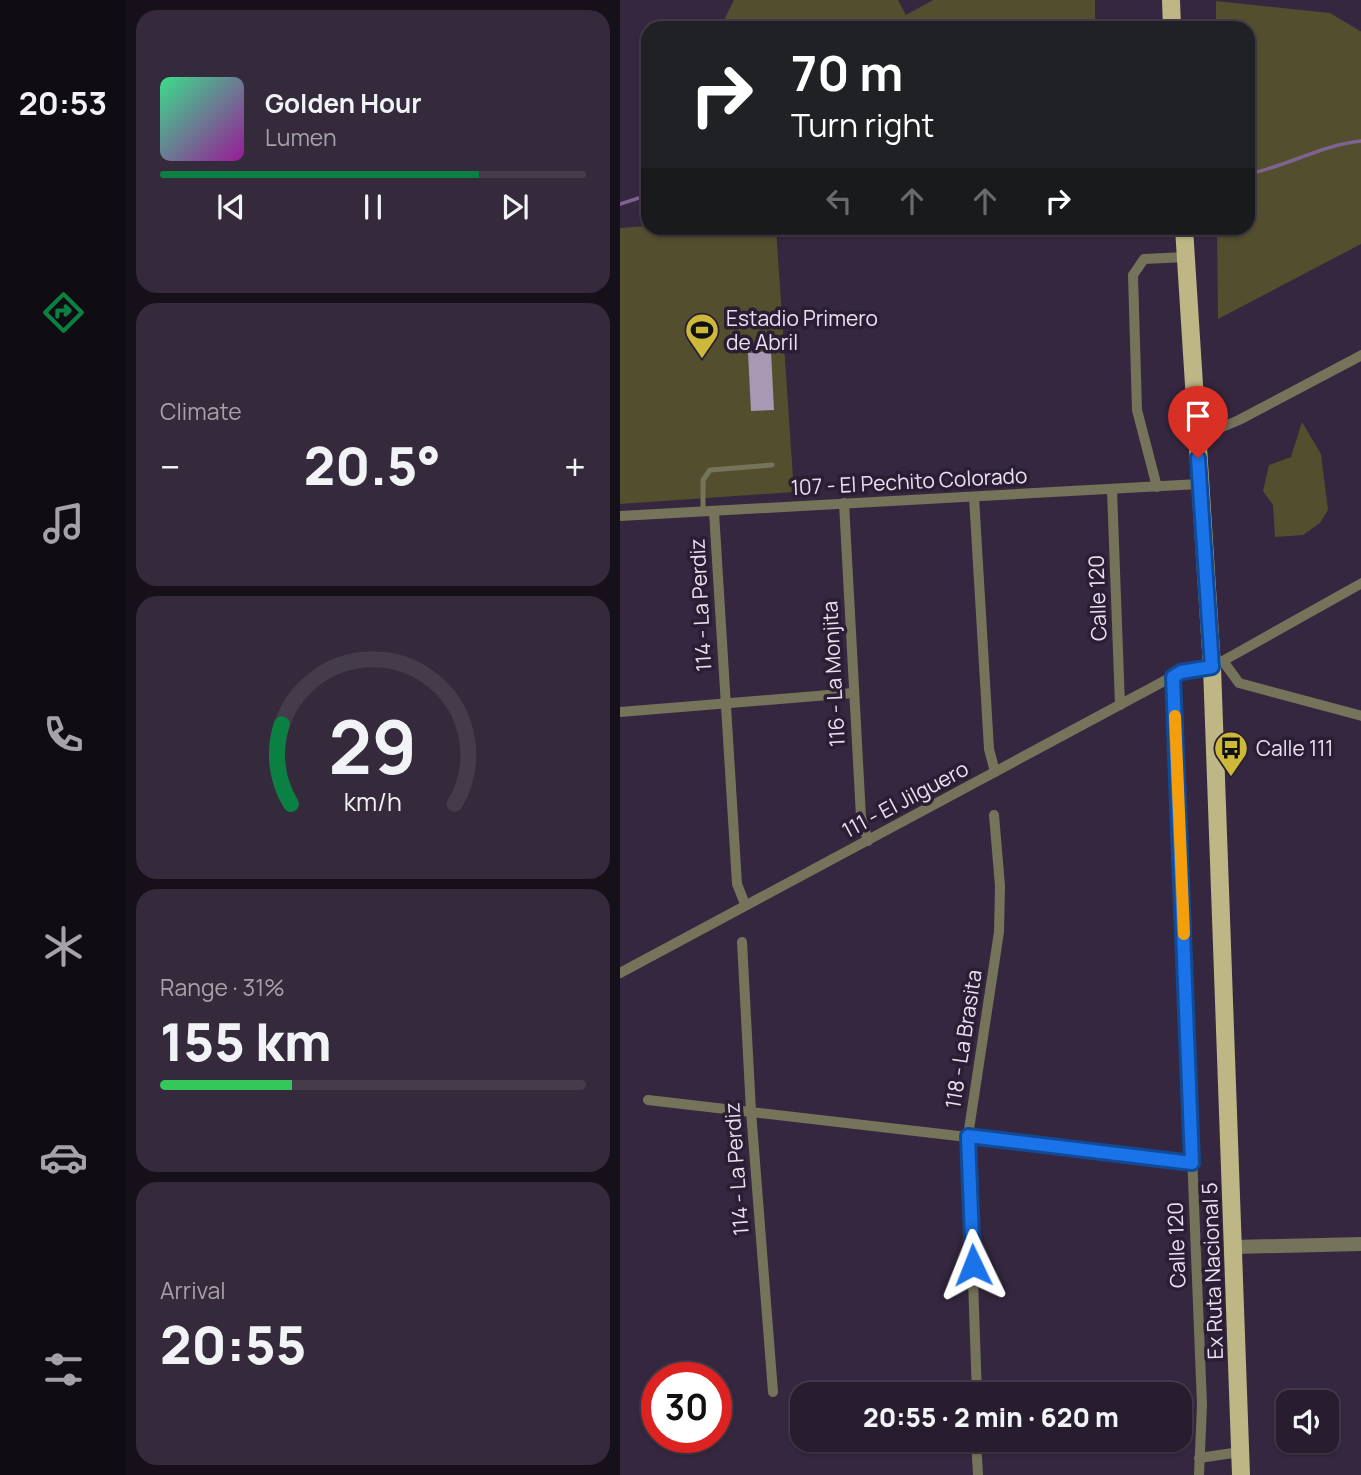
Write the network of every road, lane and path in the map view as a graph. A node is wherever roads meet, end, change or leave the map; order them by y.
1 (1171, 0) edge
2 (1172, 21) edge
3 (1184, 235) edge
4 (1186, 257) junction
5 (1361, 355) edge
6 (1196, 432) junction
7 (772, 465) dead end
8 (1199, 484) junction
9 (1157, 487) junction
10 (1112, 490) junction
11 (974, 497) junction
12 (845, 503) junction
13 (708, 512) junction
14 (620, 516) edge
15 (1361, 583) edge
16 (1217, 664) junction
17 (1173, 677) junction
18 (853, 693) junction
19 (725, 704) junction
20 (1119, 705) junction
21 (620, 712) edge
22 (1361, 716) edge
23 (995, 772) junction
24 (994, 815) dead end
25 (868, 841) junction
26 (745, 904) junction
27 (742, 942) dead end
28 (620, 973) edge
29 (648, 1100) dead end
30 (751, 1111) junction
31 (968, 1136) junction
32 (1192, 1163) junction
33 (1361, 1244) edge
34 (1234, 1247) junction
35 (977, 1382) edge
36 (773, 1392) dead end
37 (977, 1452) edge
38 (1240, 1452) junction
39 (1199, 1458) junction
40 (978, 1475) edge
41 (1199, 1475) edge
42 (1241, 1475) edge

1 - 2 main road
3 - 4 main road, Ex Ruta Nacional 5
4 - 6 main road, Ex Ruta Nacional 5
4 - 9 street
5 - 6 street
6 - 8 main road, Ex Ruta Nacional 5
7 - 13 lane
8 - 9 street, 107 - El Pechito Colorado
8 - 16 main road, Ex Ruta Nacional 5
9 - 10 street, 107 - El Pechito Colorado
10 - 11 street, 107 - El Pechito Colorado
10 - 20 street, Calle 120
11 - 12 street, 107 - El Pechito Colorado
11 - 23 street
12 - 13 street, 107 - El Pechito Colorado
12 - 18 street, 116 - La Monjita
13 - 14 street, 107 - El Pechito Colorado
13 - 19 street, 114 - La Perdiz
15 - 16 street, 111 - El Jilguero
16 - 17 street, 111 - El Jilguero
16 - 22 street
16 - 34 main road, Ex Ruta Nacional 5
17 - 20 street, 111 - El Jilguero
17 - 32 street, Calle 120
18 - 19 street
18 - 25 street, 116 - La Monjita
19 - 21 street
19 - 26 street, 114 - La Perdiz
20 - 23 street, 111 - El Jilguero
23 - 25 street, 111 - El Jilguero
24 - 31 street, 118 - La Brasita
25 - 26 street, 111 - El Jilguero
26 - 28 street, 111 - El Jilguero
27 - 30 street, 114 - La Perdiz
29 - 30 street
30 - 31 street
30 - 36 street, 114 - La Perdiz
31 - 32 street
31 - 35 street, 118 - La Brasita
32 - 39 street, Calle 120
33 - 34 street
34 - 38 main road, Ex Ruta Nacional 5
37 - 40 street
38 - 39 street
38 - 42 main road, Ex Ruta Nacional 5
39 - 41 street, Calle 120

